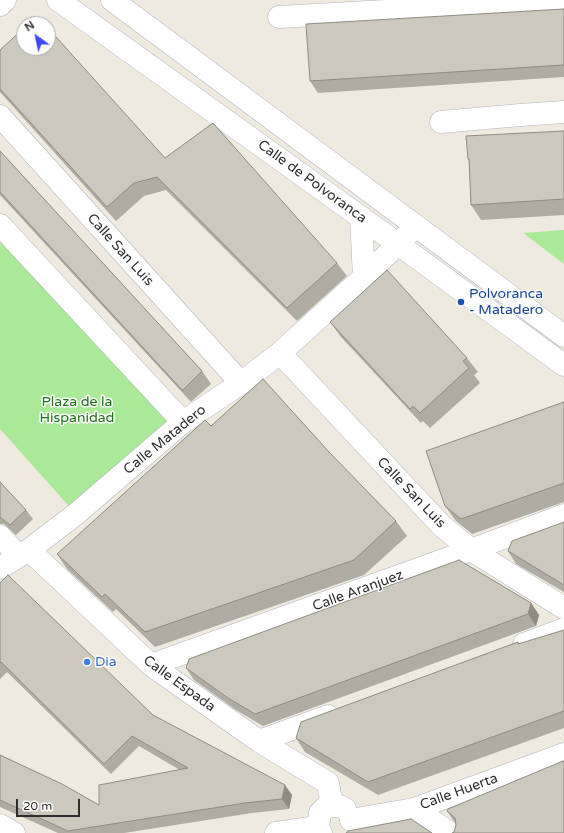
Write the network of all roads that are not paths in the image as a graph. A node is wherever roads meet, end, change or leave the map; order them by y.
1 (5, 0) edge
2 (58, 0) edge
3 (112, 0) edge
4 (564, 1) edge
5 (0, 5) edge
6 (279, 17) dead end
7 (564, 112) edge
8 (0, 116) edge
9 (441, 122) dead end
10 (361, 217) junction
11 (0, 225) edge
12 (416, 226) junction
13 (398, 244) junction
14 (364, 277) junction
15 (564, 336) edge
16 (280, 353) junction
17 (564, 365) edge
18 (241, 384) junction
19 (183, 422) junction
20 (564, 515) edge
21 (0, 536) edge
22 (471, 550) junction
23 (24, 553) junction
24 (0, 568) edge
25 (564, 608) edge
26 (564, 629) edge
27 (504, 651) edge
28 (151, 665) junction
29 (348, 708) edge
30 (259, 741) junction
31 (564, 754) edge
32 (332, 806) junction
33 (414, 809) junction
34 (0, 825) edge
35 (349, 827) edge
36 (320, 830) edge
37 (14, 833) edge
38 (276, 833) edge
39 (450, 833) edge

1 - 5 street
2 - 10 street, Calle de Polvoranca
3 - 12 street, Calle de Polvoranca
4 - 6 street
7 - 9 street
8 - 18 street, Calle San Luis
10 - 13 street, Calle de Polvoranca
10 - 14 street
11 - 19 street
12 - 13 street, Calle Matadero
12 - 15 street, Calle de Polvoranca
13 - 14 street, Calle Matadero
13 - 17 street, Calle de Polvoranca
14 - 16 street, Calle Matadero
16 - 18 street, Calle Matadero
16 - 22 street, Calle San Luis
18 - 19 street, Calle Matadero
19 - 23 street, Calle Matadero
20 - 22 street, Calle Aranjuez
21 - 23 street, Calle Espada
22 - 25 street, Calle San Luis
22 - 28 street, Calle Aranjuez
23 - 24 street, Calle Matadero
23 - 28 street, Calle Espada
26 - 27 street
28 - 30 street, Calle Espada
29 - 30 street
30 - 32 street, Calle Espada
31 - 33 street, Calle Huerta
32 - 35 street
32 - 36 street
33 - 35 street, Calle Huerta
33 - 39 street
34 - 37 street
36 - 38 street

